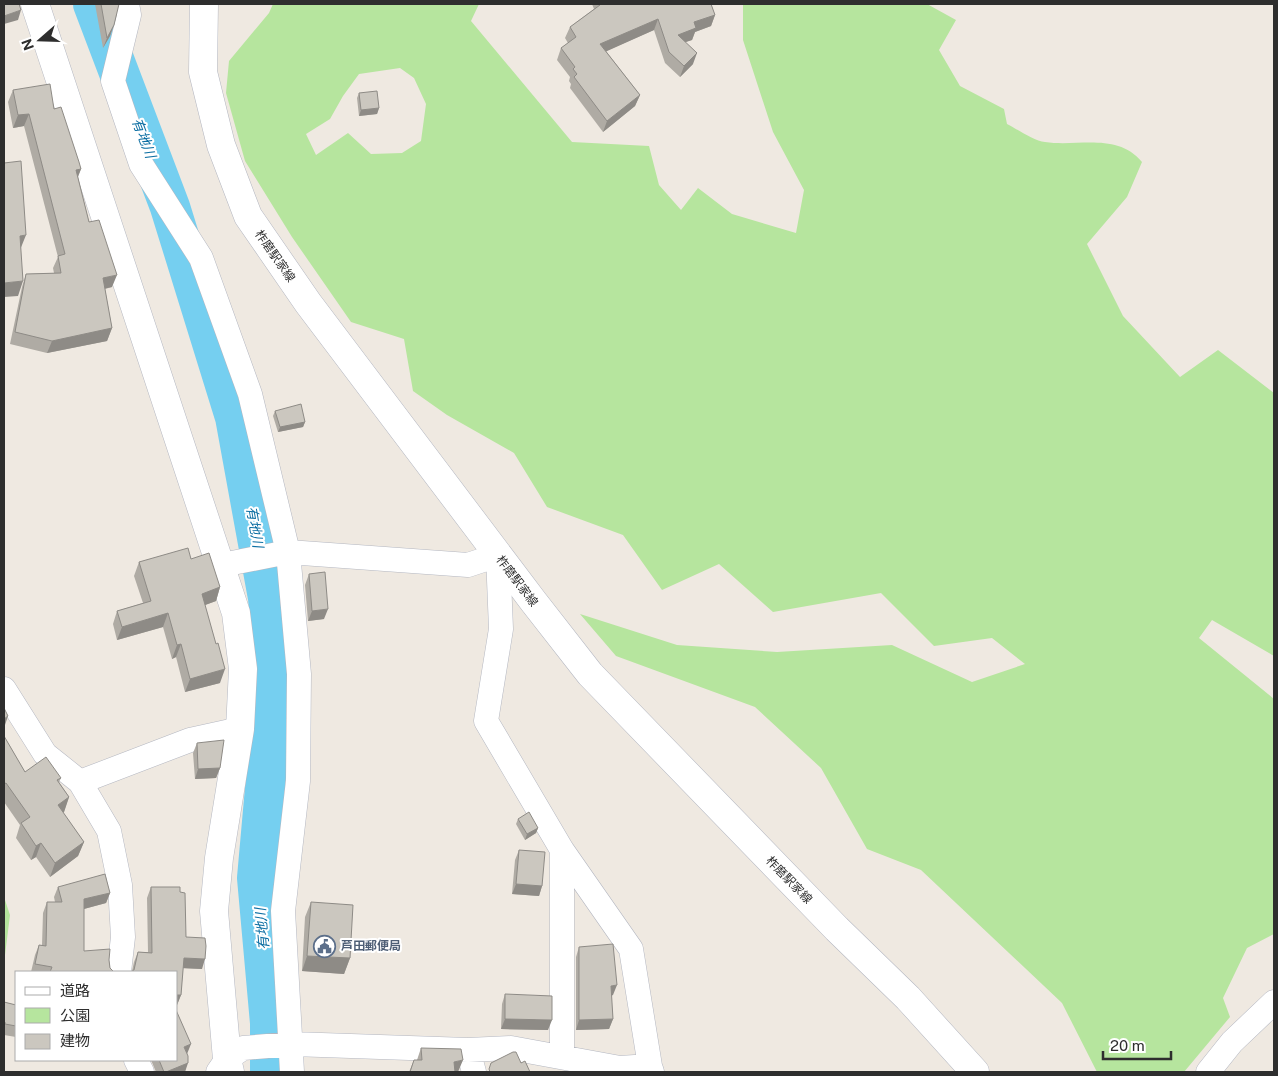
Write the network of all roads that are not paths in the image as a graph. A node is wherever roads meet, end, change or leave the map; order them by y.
1 (35, 4) edge
2 (127, 4) edge
3 (204, 4) edge
4 (288, 552) junction
5 (498, 555) junction
6 (222, 565) junction
7 (4, 689) edge
8 (240, 729) junction
9 (80, 782) junction
10 (562, 850) junction
11 (119, 971) edge
12 (1274, 1002) edge
13 (292, 1044) junction
14 (562, 1057) junction
15 (471, 1061) edge
16 (229, 1063) edge
17 (651, 1069) edge
18 (292, 1072) edge
19 (975, 1072) edge
20 (1208, 1072) edge

1 - 6 main road
2 - 4 street
3 - 5 main road, 柞磨駅家線
4 - 5 street
4 - 6 street
4 - 13 street
5 - 10 street
5 - 19 main road, 柞磨駅家線
6 - 8 main road
7 - 9 street
8 - 9 street
8 - 16 main road
9 - 11 street
10 - 14 street
10 - 17 street
12 - 20 street
13 - 15 street
13 - 16 street
13 - 18 street
14 - 15 street
14 - 17 street

